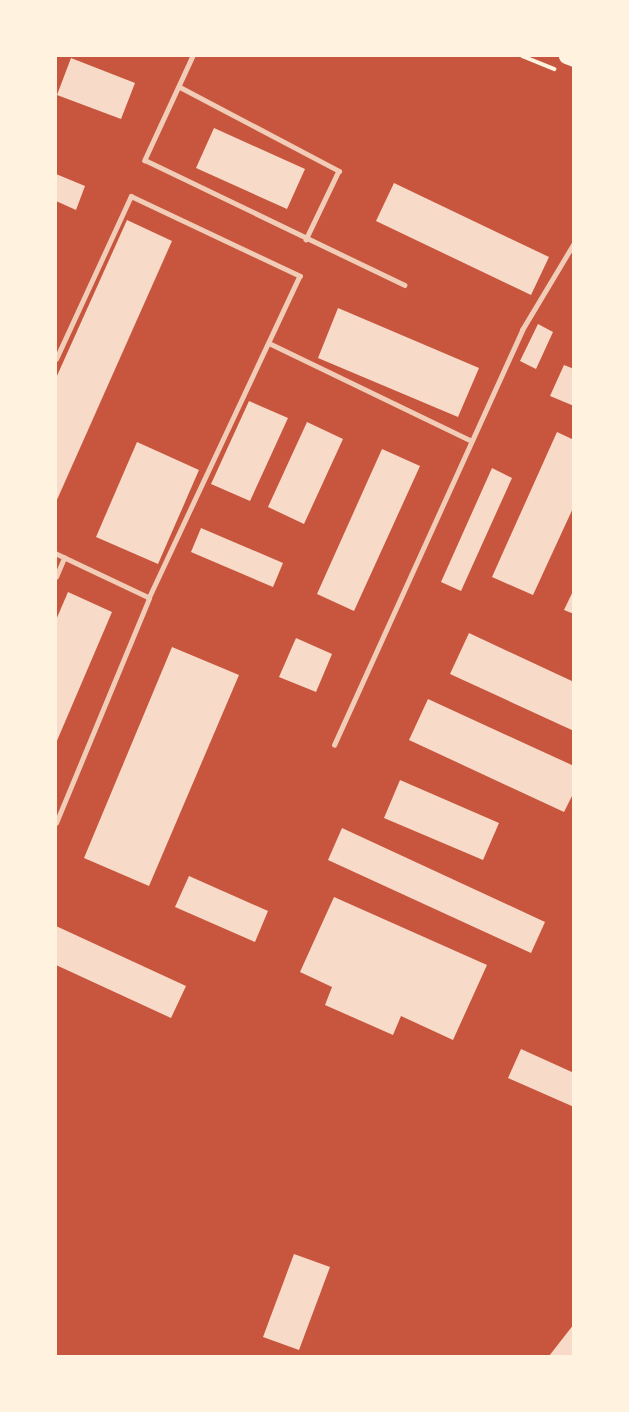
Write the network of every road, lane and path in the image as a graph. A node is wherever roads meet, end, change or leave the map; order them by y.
1 (193, 56) edge
2 (522, 56) edge
3 (566, 56) edge
4 (573, 59) edge
5 (563, 74) dead end
6 (180, 87) junction
7 (306, 240) junction
8 (573, 243) edge
9 (405, 285) dead end
10 (269, 343) junction
11 (56, 359) edge
12 (472, 441) junction
13 (56, 554) edge
14 (64, 558) junction
15 (56, 577) edge
16 (149, 598) junction
17 (334, 745) dead end
18 (56, 823) edge

1 - 6 lane
2 - 5 path
3 - 4 main road
6 - 7 lane
6 - 7 lane
7 - 9 lane
8 - 12 lane
10 - 11 lane
10 - 12 lane
10 - 16 lane
12 - 17 lane
13 - 14 lane
14 - 15 lane
14 - 16 lane
16 - 18 lane

